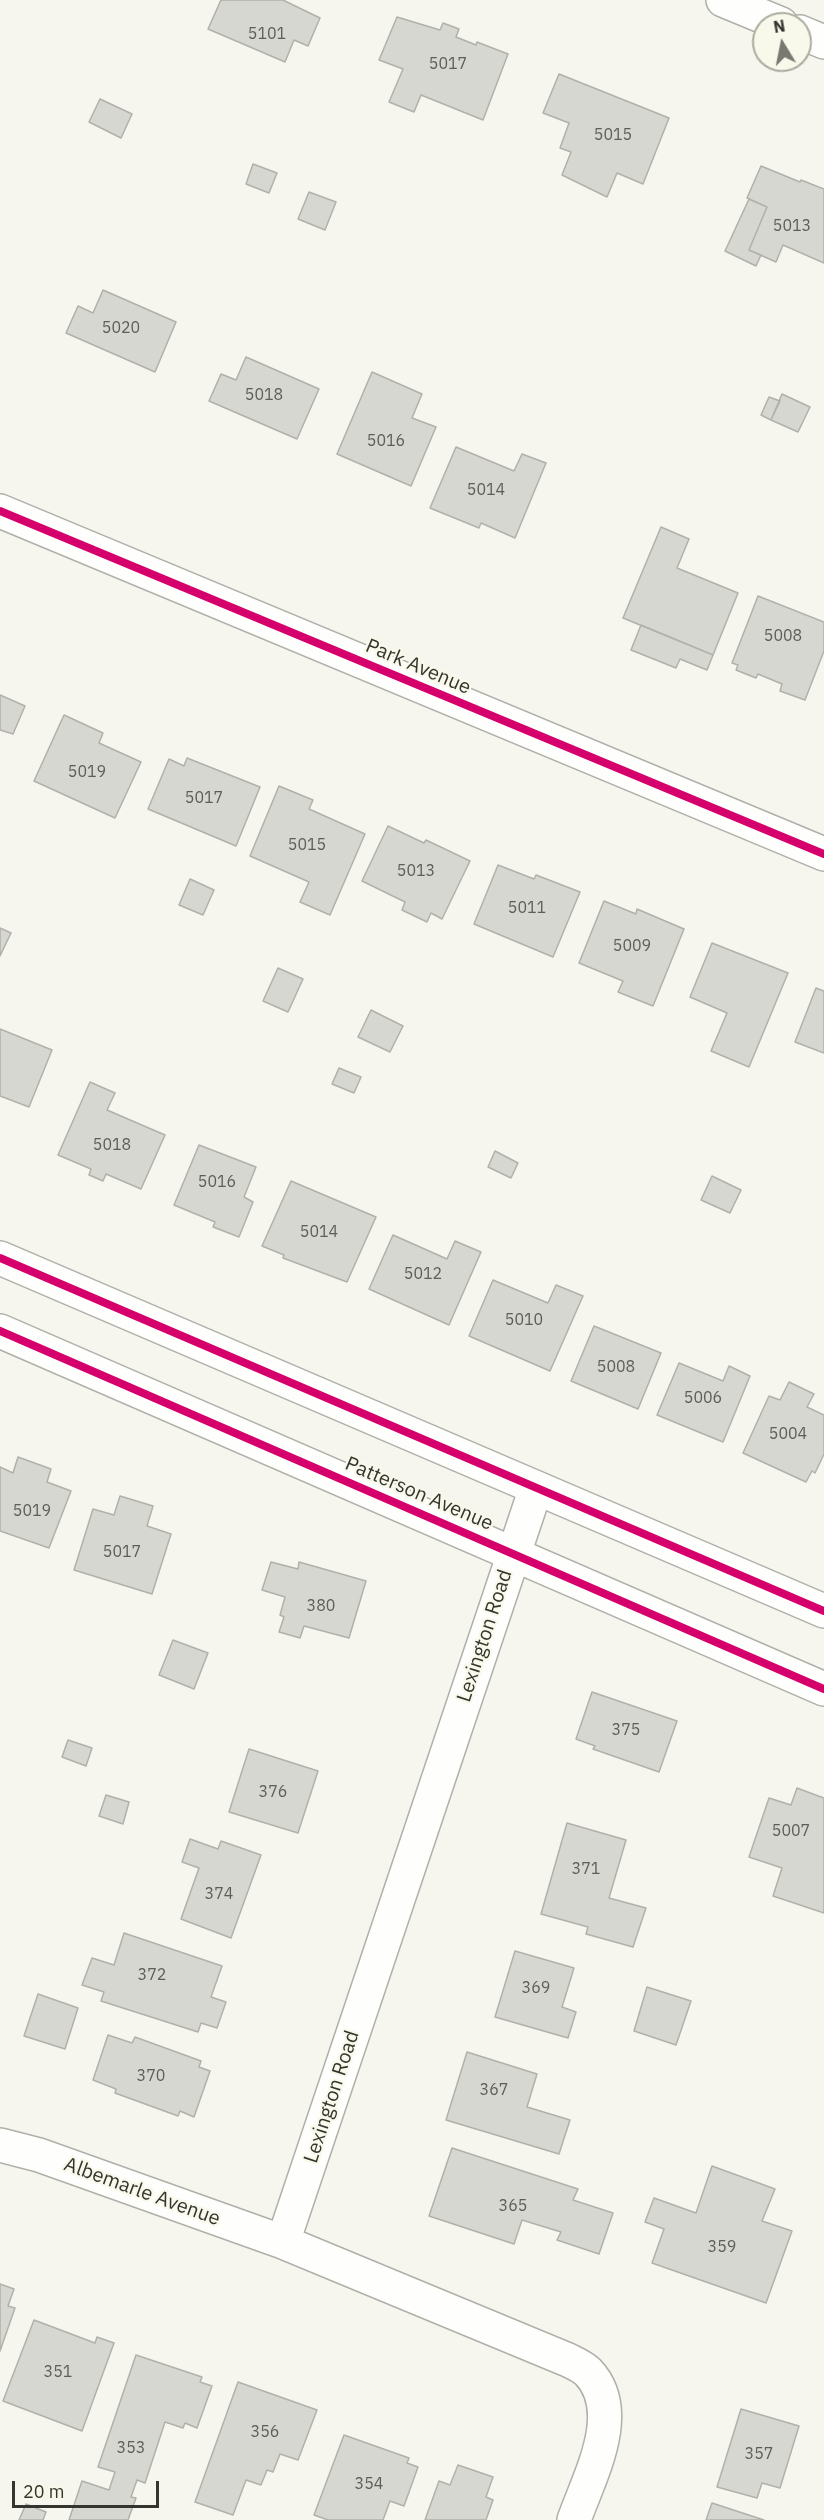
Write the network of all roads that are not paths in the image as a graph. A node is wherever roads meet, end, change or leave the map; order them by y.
1 (723, 0) edge
2 (752, 12) edge
3 (0, 512) edge
4 (824, 854) edge
5 (0, 1258) edge
6 (0, 1331) edge
7 (536, 1488) junction
8 (513, 1552) junction
9 (824, 1611) edge
10 (824, 1689) edge
11 (0, 2145) edge
12 (283, 2242) junction
13 (574, 2520) edge

1 - 2 street
3 - 4 street, Park Avenue
5 - 7 street
6 - 8 street, Patterson Avenue
7 - 8 street, Lexington Road
7 - 9 street
8 - 10 street, Patterson Avenue
8 - 12 street, Lexington Road
11 - 12 street, Albemarle Avenue
12 - 13 street

